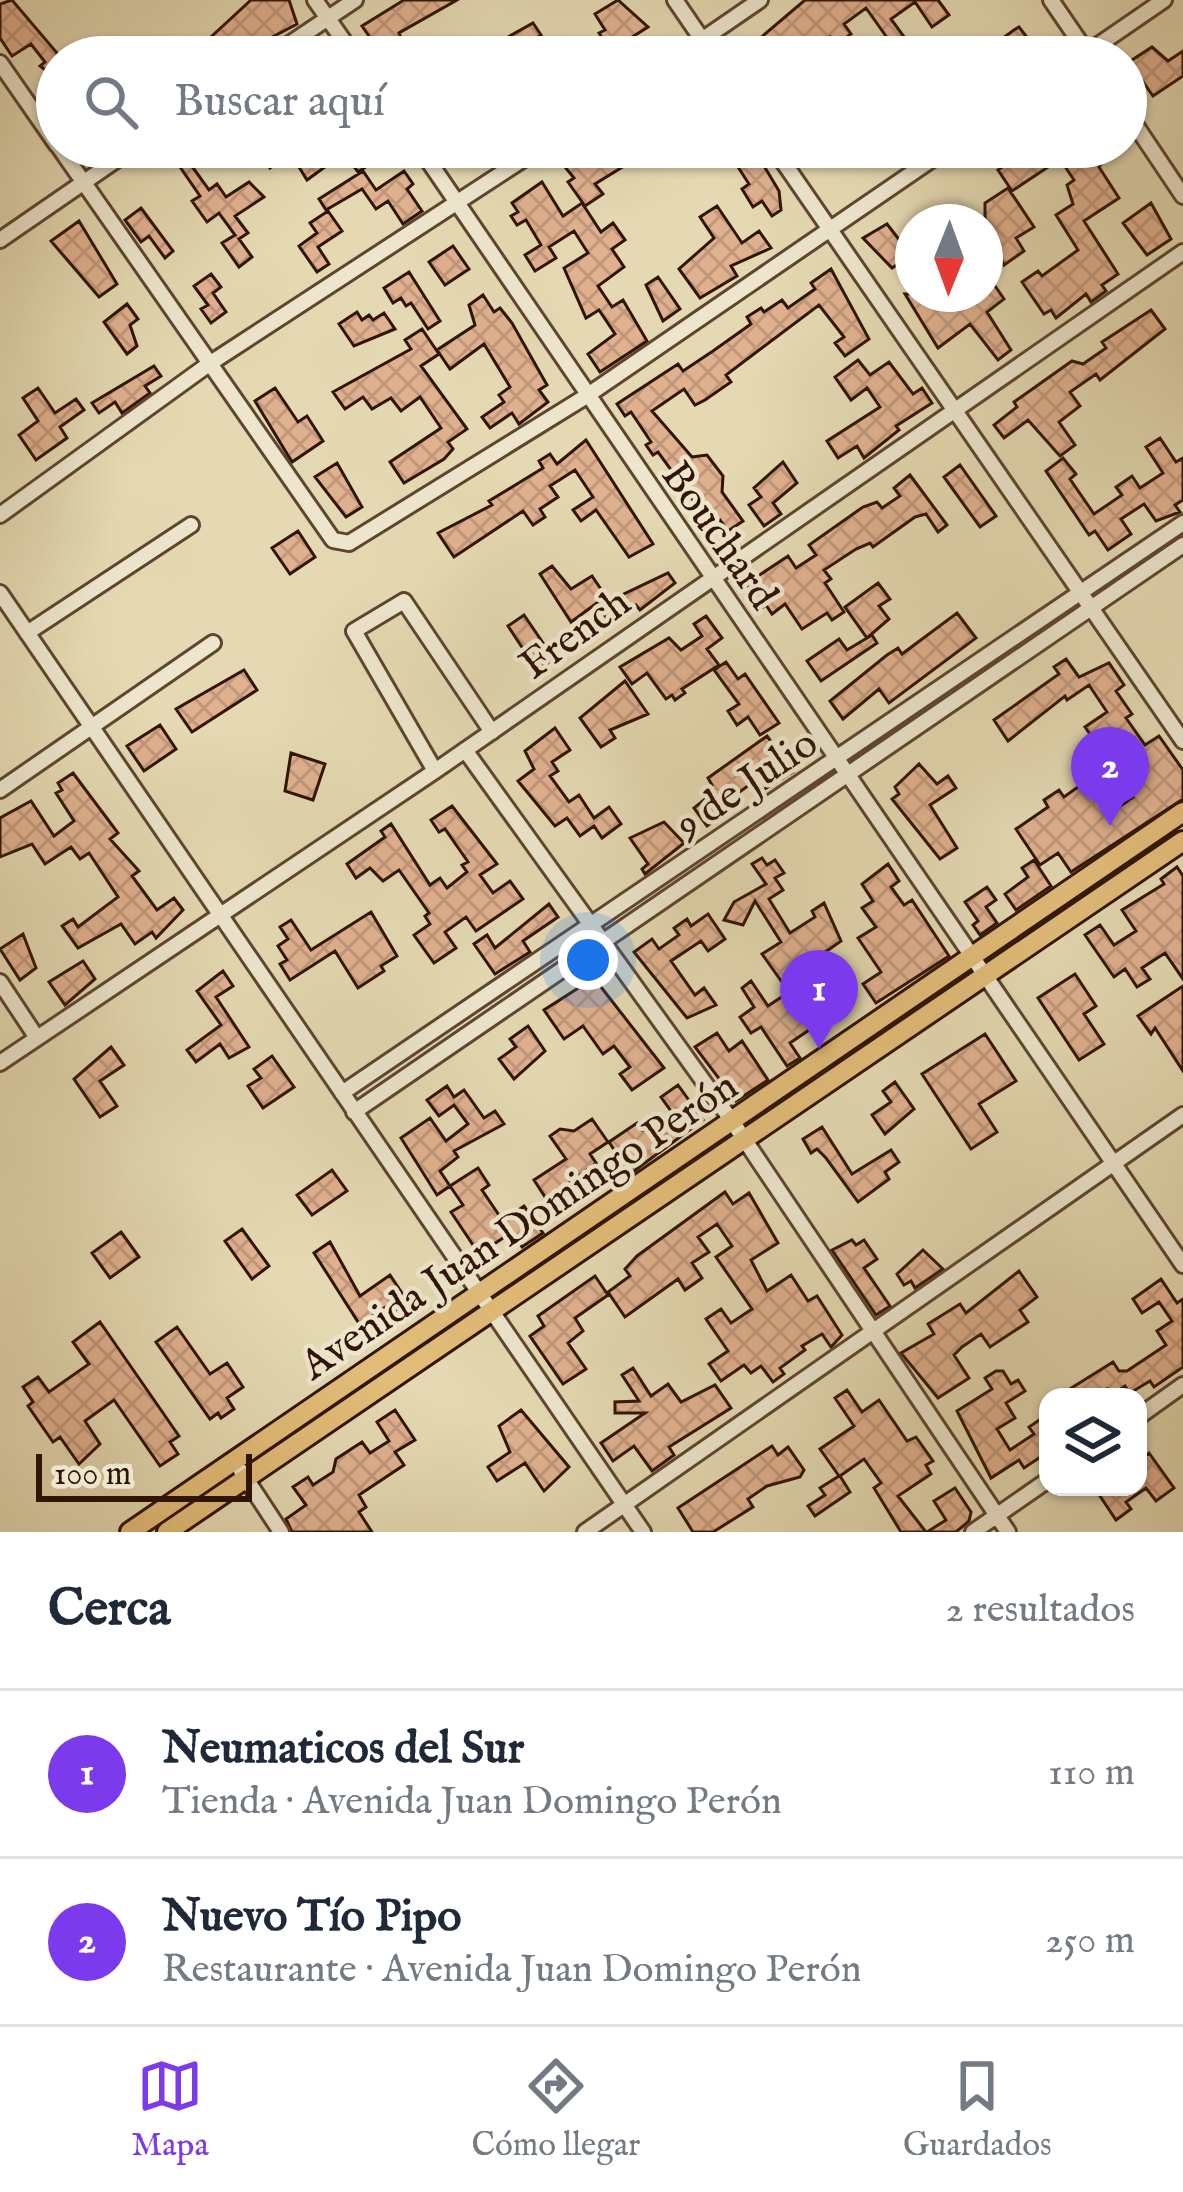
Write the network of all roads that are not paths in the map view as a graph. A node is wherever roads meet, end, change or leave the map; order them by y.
1 (315, 0) edge
2 (355, 0) edge
3 (674, 0) edge
4 (760, 0) edge
5 (1051, 0) edge
6 (1164, 0) edge
7 (328, 18) junction
8 (301, 36) edge
9 (340, 36) edge
10 (699, 36) edge
11 (708, 36) edge
12 (1074, 36) edge
13 (1114, 36) edge
14 (0, 63) edge
15 (36, 115) edge
16 (1147, 142) edge
17 (73, 168) edge
18 (104, 168) edge
19 (433, 168) edge
20 (510, 168) edge
21 (787, 168) edge
22 (919, 168) edge
23 (83, 182) junction
24 (1183, 196) edge
25 (458, 203) junction
26 (828, 230) junction
27 (0, 240) edge
28 (1183, 252) edge
29 (209, 364) junction
30 (585, 397) junction
31 (952, 408) junction
32 (0, 515) edge
33 (1183, 523) edge
34 (191, 525) dead end
35 (1183, 545) edge
36 (710, 575) junction
37 (1081, 592) junction
38 (0, 593) edge
39 (1090, 608) junction
40 (27, 633) junction
41 (213, 643) dead end
42 (92, 730) junction
43 (492, 732) junction
44 (1183, 741) edge
45 (465, 750) junction
46 (836, 760) junction
47 (435, 771) junction
48 (848, 774) junction
49 (0, 790) edge
50 (1183, 812) edge
51 (1183, 841) edge
52 (217, 917) junction
53 (590, 927) junction
54 (603, 944) junction
55 (974, 956) junction
56 (989, 976) junction
57 (0, 982) edge
58 (37, 1038) junction
59 (0, 1063) edge
60 (342, 1094) junction
61 (354, 1112) junction
62 (1183, 1115) edge
63 (732, 1121) junction
64 (745, 1140) junction
65 (1113, 1162) junction
66 (1183, 1264) edge
67 (486, 1301) junction
68 (876, 1334) junction
69 (1183, 1385) edge
70 (1147, 1411) edge
71 (241, 1470) junction
72 (1039, 1486) edge
73 (625, 1505) junction
74 (997, 1516) junction
75 (130, 1532) edge
76 (167, 1532) edge
77 (281, 1532) edge
78 (585, 1532) edge
79 (643, 1532) edge
80 (973, 1532) edge
81 (1008, 1532) edge

1 - 7 street
2 - 7 street
3 - 10 street
4 - 11 street
5 - 12 street
6 - 13 street
7 - 8 street
7 - 9 street
14 - 15 street
16 - 24 street
17 - 23 street
18 - 23 street
19 - 25 street, Bouchard
20 - 25 street
21 - 26 street
22 - 26 street
23 - 27 street
23 - 29 street
25 - 29 street
25 - 30 street, Bouchard
26 - 30 street
26 - 31 street
28 - 31 street, French
29 - 30 street
29 - 32 street
30 - 36 street, Bouchard
31 - 36 street, French
31 - 37 street
33 - 37 street, 9 de Julio
34 - 40 street
35 - 39 street, 9 de Julio
36 - 43 street, French
36 - 46 street, Bouchard
37 - 39 street
37 - 46 street, 9 de Julio
38 - 40 street
39 - 44 street
39 - 48 street, 9 de Julio
40 - 42 street
41 - 42 street
42 - 49 street
42 - 52 street
43 - 45 street, French
43 - 47 street
45 - 47 street, French
45 - 53 street
46 - 48 street, Bouchard
46 - 53 street, 9 de Julio
47 - 52 street, French
48 - 54 street, 9 de Julio
48 - 55 street, Bouchard
50 - 55 main road, Avenida Juan Domingo Perón
51 - 56 main road, Avenida Juan Domingo Perón
52 - 58 street, French
52 - 60 street
53 - 54 street
53 - 60 street, 9 de Julio
54 - 61 street, 9 de Julio
54 - 63 street
55 - 56 street, Bouchard
55 - 63 main road, Avenida Juan Domingo Perón
56 - 64 main road, Avenida Juan Domingo Perón
56 - 65 street, Bouchard
57 - 58 street
58 - 59 street, French
60 - 61 street
61 - 67 street
62 - 65 street
63 - 64 street
63 - 67 main road, Avenida Juan Domingo Perón
64 - 67 main road, Avenida Juan Domingo Perón
64 - 68 street
65 - 66 street, Bouchard
65 - 68 street
67 - 71 main road, Avenida Juan Domingo Perón
67 - 73 street
68 - 73 street
68 - 74 street
69 - 70 street
71 - 75 main road, Avenida Juan Domingo Perón
71 - 76 main road, Avenida Juan Domingo Perón
71 - 77 street
72 - 74 street
73 - 78 street
73 - 79 street
74 - 80 street
74 - 81 street

